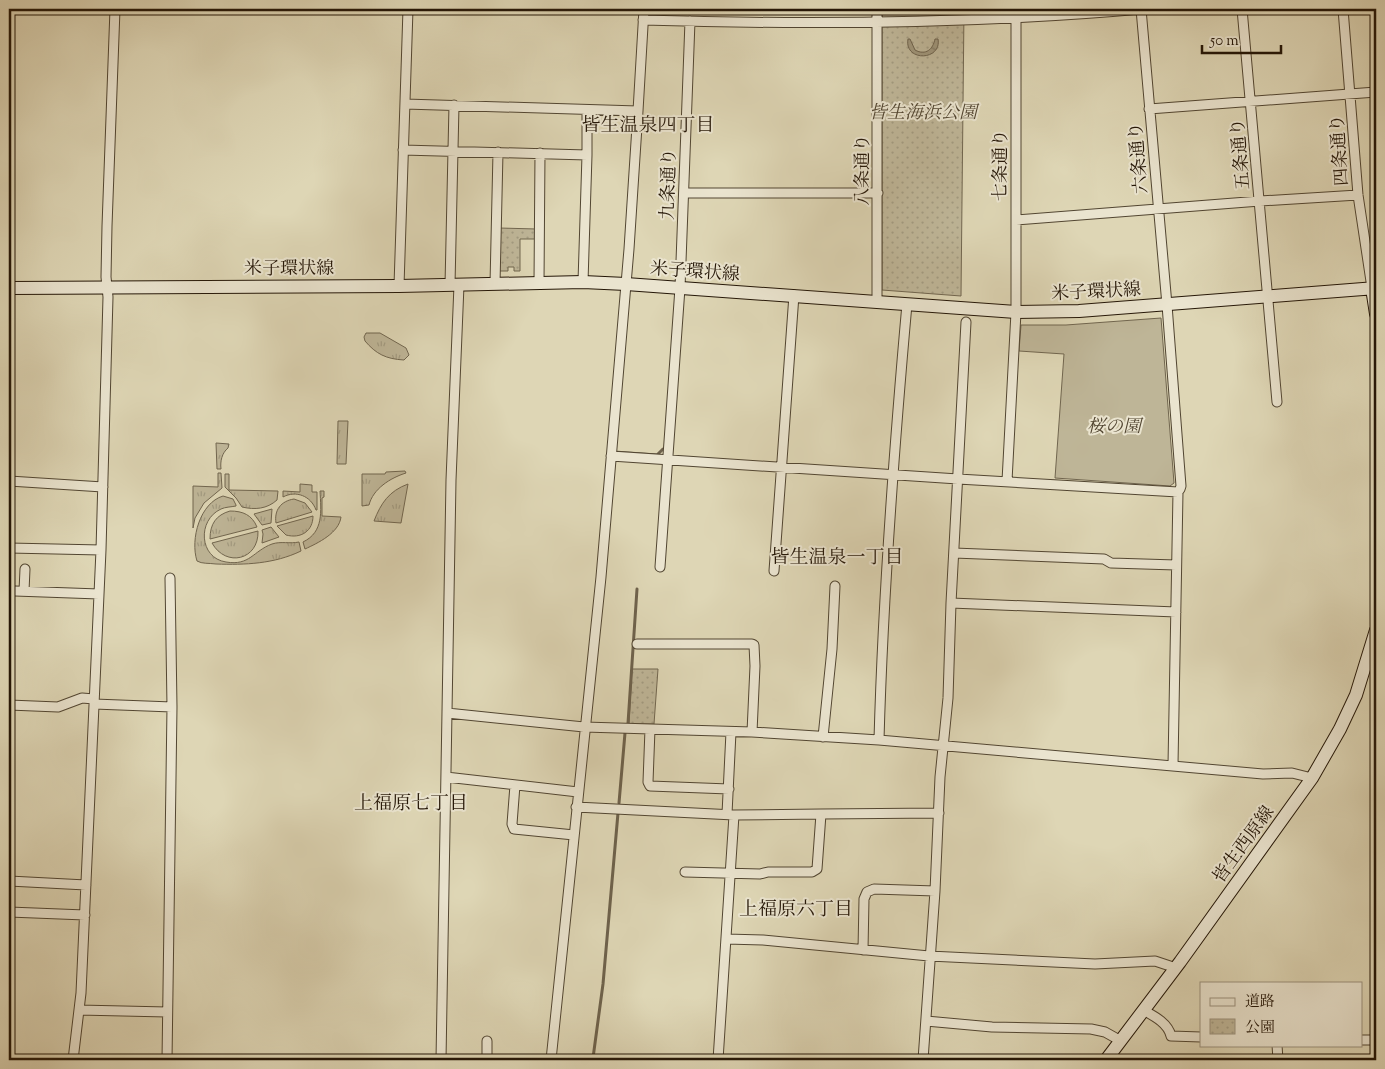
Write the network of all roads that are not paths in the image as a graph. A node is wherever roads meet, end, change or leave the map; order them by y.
1 (115, 9) edge
2 (408, 9) edge
3 (644, 9) edge
4 (877, 9) edge
5 (1141, 9) edge
6 (1242, 9) edge
7 (1344, 9) edge
8 (1016, 18) junction
9 (643, 20) junction
10 (690, 21) junction
11 (877, 22) junction
12 (1376, 92) edge
13 (1351, 94) junction
14 (1252, 100) junction
15 (405, 104) junction
16 (454, 105) junction
17 (1149, 109) junction
18 (587, 110) junction
19 (638, 111) junction
20 (403, 150) junction
21 (453, 151) junction
22 (498, 152) junction
23 (540, 153) junction
24 (586, 155) junction
25 (684, 193) junction
26 (878, 193) junction
27 (1358, 195) junction
28 (1260, 201) junction
29 (1158, 209) junction
30 (1016, 220) junction
31 (583, 282) junction
32 (539, 283) junction
33 (495, 284) junction
34 (626, 284) junction
35 (455, 285) junction
36 (399, 286) junction
37 (107, 287) junction
38 (9, 288) edge
39 (680, 288) junction
40 (1374, 288) edge
41 (794, 295) junction
42 (1269, 296) junction
43 (877, 301) junction
44 (907, 304) junction
45 (1167, 305) junction
46 (1016, 312) junction
47 (1376, 314) edge
48 (966, 322) dead end
49 (1277, 402) dead end
50 (611, 456) junction
51 (668, 459) junction
52 (782, 468) junction
53 (892, 474) junction
54 (958, 479) junction
55 (9, 481) edge
56 (1007, 481) junction
57 (103, 487) junction
58 (1178, 492) junction
59 (9, 548) edge
60 (101, 550) junction
61 (954, 552) junction
62 (1176, 566) junction
63 (660, 567) dead end
64 (25, 569) dead end
65 (774, 571) dead end
66 (170, 578) dead end
67 (835, 586) dead end
68 (14, 591) dead end
69 (24, 591) junction
70 (99, 594) junction
71 (951, 604) junction
72 (1176, 612) junction
73 (1376, 630) edge
74 (636, 644) dead end
75 (94, 702) junction
76 (9, 705) edge
77 (172, 706) junction
78 (447, 713) junction
79 (584, 727) junction
80 (650, 730) junction
81 (731, 732) junction
82 (752, 732) junction
83 (824, 736) junction
84 (879, 740) junction
85 (943, 746) junction
86 (1173, 765) junction
87 (446, 777) junction
88 (1312, 778) junction
89 (515, 785) junction
90 (728, 789) junction
91 (578, 792) junction
92 (576, 807) junction
93 (939, 813) junction
94 (731, 814) junction
95 (821, 814) junction
96 (574, 835) junction
97 (685, 872) dead end
98 (731, 874) junction
99 (9, 881) edge
100 (86, 885) junction
101 (935, 892) junction
102 (9, 912) edge
103 (85, 915) junction
104 (726, 939) junction
105 (862, 950) junction
106 (930, 956) junction
107 (1176, 968) junction
108 (79, 1010) junction
109 (1143, 1010) junction
110 (167, 1012) junction
111 (926, 1021) junction
112 (1200, 1037) edge
113 (1362, 1040) edge
114 (1376, 1040) edge
115 (487, 1041) dead end
116 (1121, 1041) junction
117 (1277, 1046) edge
118 (72, 1060) edge
119 (167, 1060) edge
120 (441, 1060) edge
121 (487, 1060) edge
122 (554, 1060) edge
123 (718, 1060) edge
124 (923, 1060) edge
125 (1106, 1060) edge
126 (1278, 1060) edge

1 - 37 street
2 - 15 street
3 - 9 street
4 - 11 street, 八条通り
5 - 8 street
5 - 17 street, 六条通り
6 - 14 street, 五条通り
7 - 13 street, 四条通り
8 - 11 street
8 - 30 street, 七条通り
9 - 10 street
9 - 19 street
10 - 11 street
10 - 25 street, 九条通り
11 - 26 street, 八条通り
12 - 13 street
13 - 14 street
13 - 27 street, 四条通り
14 - 17 street
14 - 28 street, 五条通り
15 - 16 street
15 - 20 street
16 - 18 street
16 - 21 street
17 - 29 street, 六条通り
18 - 19 street
18 - 24 street
19 - 34 street
20 - 21 street
20 - 36 street
21 - 22 street
21 - 35 street
22 - 23 street
22 - 33 street
23 - 24 street
23 - 32 street
24 - 31 street
25 - 26 street
25 - 39 street, 九条通り
26 - 43 street, 八条通り
27 - 28 street
27 - 40 street, 四条通り
28 - 29 street
28 - 42 street, 五条通り
29 - 30 street
29 - 45 street, 六条通り
30 - 46 street, 七条通り
31 - 32 main road, 米子環状線
31 - 34 main road, 米子環状線
32 - 33 main road, 米子環状線
33 - 35 main road, 米子環状線
34 - 39 main road, 米子環状線
34 - 50 street
35 - 36 main road, 米子環状線
35 - 78 street
36 - 37 main road, 米子環状線
37 - 38 main road, 米子環状線
37 - 57 street
39 - 41 main road, 米子環状線
39 - 51 street, 九条通り
40 - 42 main road, 米子環状線
40 - 47 main road
41 - 43 main road, 米子環状線
41 - 52 street
42 - 45 main road, 米子環状線
42 - 49 street, 五条通り
43 - 44 main road, 米子環状線
44 - 46 main road, 米子環状線
44 - 53 street
45 - 46 main road, 米子環状線
45 - 58 street, 六条通り
46 - 56 street, 七条通り
48 - 54 street
50 - 51 street
50 - 79 street
51 - 52 street
51 - 63 street, 九条通り
52 - 53 street
52 - 65 street
53 - 54 street
53 - 84 street
54 - 56 street
54 - 61 street
55 - 57 street
56 - 58 street
57 - 60 street
58 - 62 street, 六条通り
59 - 60 street
60 - 70 street
61 - 62 street
61 - 71 street
62 - 72 street, 六条通り
64 - 69 street
66 - 77 street
67 - 83 street
68 - 69 street
69 - 70 street
70 - 75 street
71 - 72 street
71 - 85 street
72 - 86 street, 六条通り
73 - 88 main road, 皆生西原線
74 - 82 street
75 - 76 street
75 - 77 street
75 - 100 street
77 - 110 street
78 - 79 street
78 - 87 street
79 - 80 street
79 - 91 street
80 - 81 street
80 - 90 street
81 - 82 street
81 - 90 street
82 - 83 street
83 - 84 street
84 - 85 street
85 - 86 street
85 - 93 street
86 - 88 street
87 - 89 street
87 - 120 street
88 - 107 main road, 皆生西原線
89 - 91 street
89 - 96 street
90 - 94 street
91 - 92 street
92 - 94 street
92 - 96 street
93 - 95 street
93 - 101 street
94 - 95 street
94 - 98 street
95 - 98 street
96 - 122 street
97 - 98 street
98 - 104 street
99 - 100 street
100 - 103 street
101 - 105 street
101 - 106 street
102 - 103 street
103 - 108 street
104 - 105 street
104 - 123 street
105 - 106 street
106 - 107 street
106 - 111 street
107 - 109 main road, 皆生西原線
108 - 110 street
108 - 118 street
109 - 112 street
109 - 116 main road, 皆生西原線
110 - 119 street
111 - 116 street
111 - 124 street
113 - 114 street
115 - 121 street
116 - 125 main road, 皆生西原線
117 - 126 street

